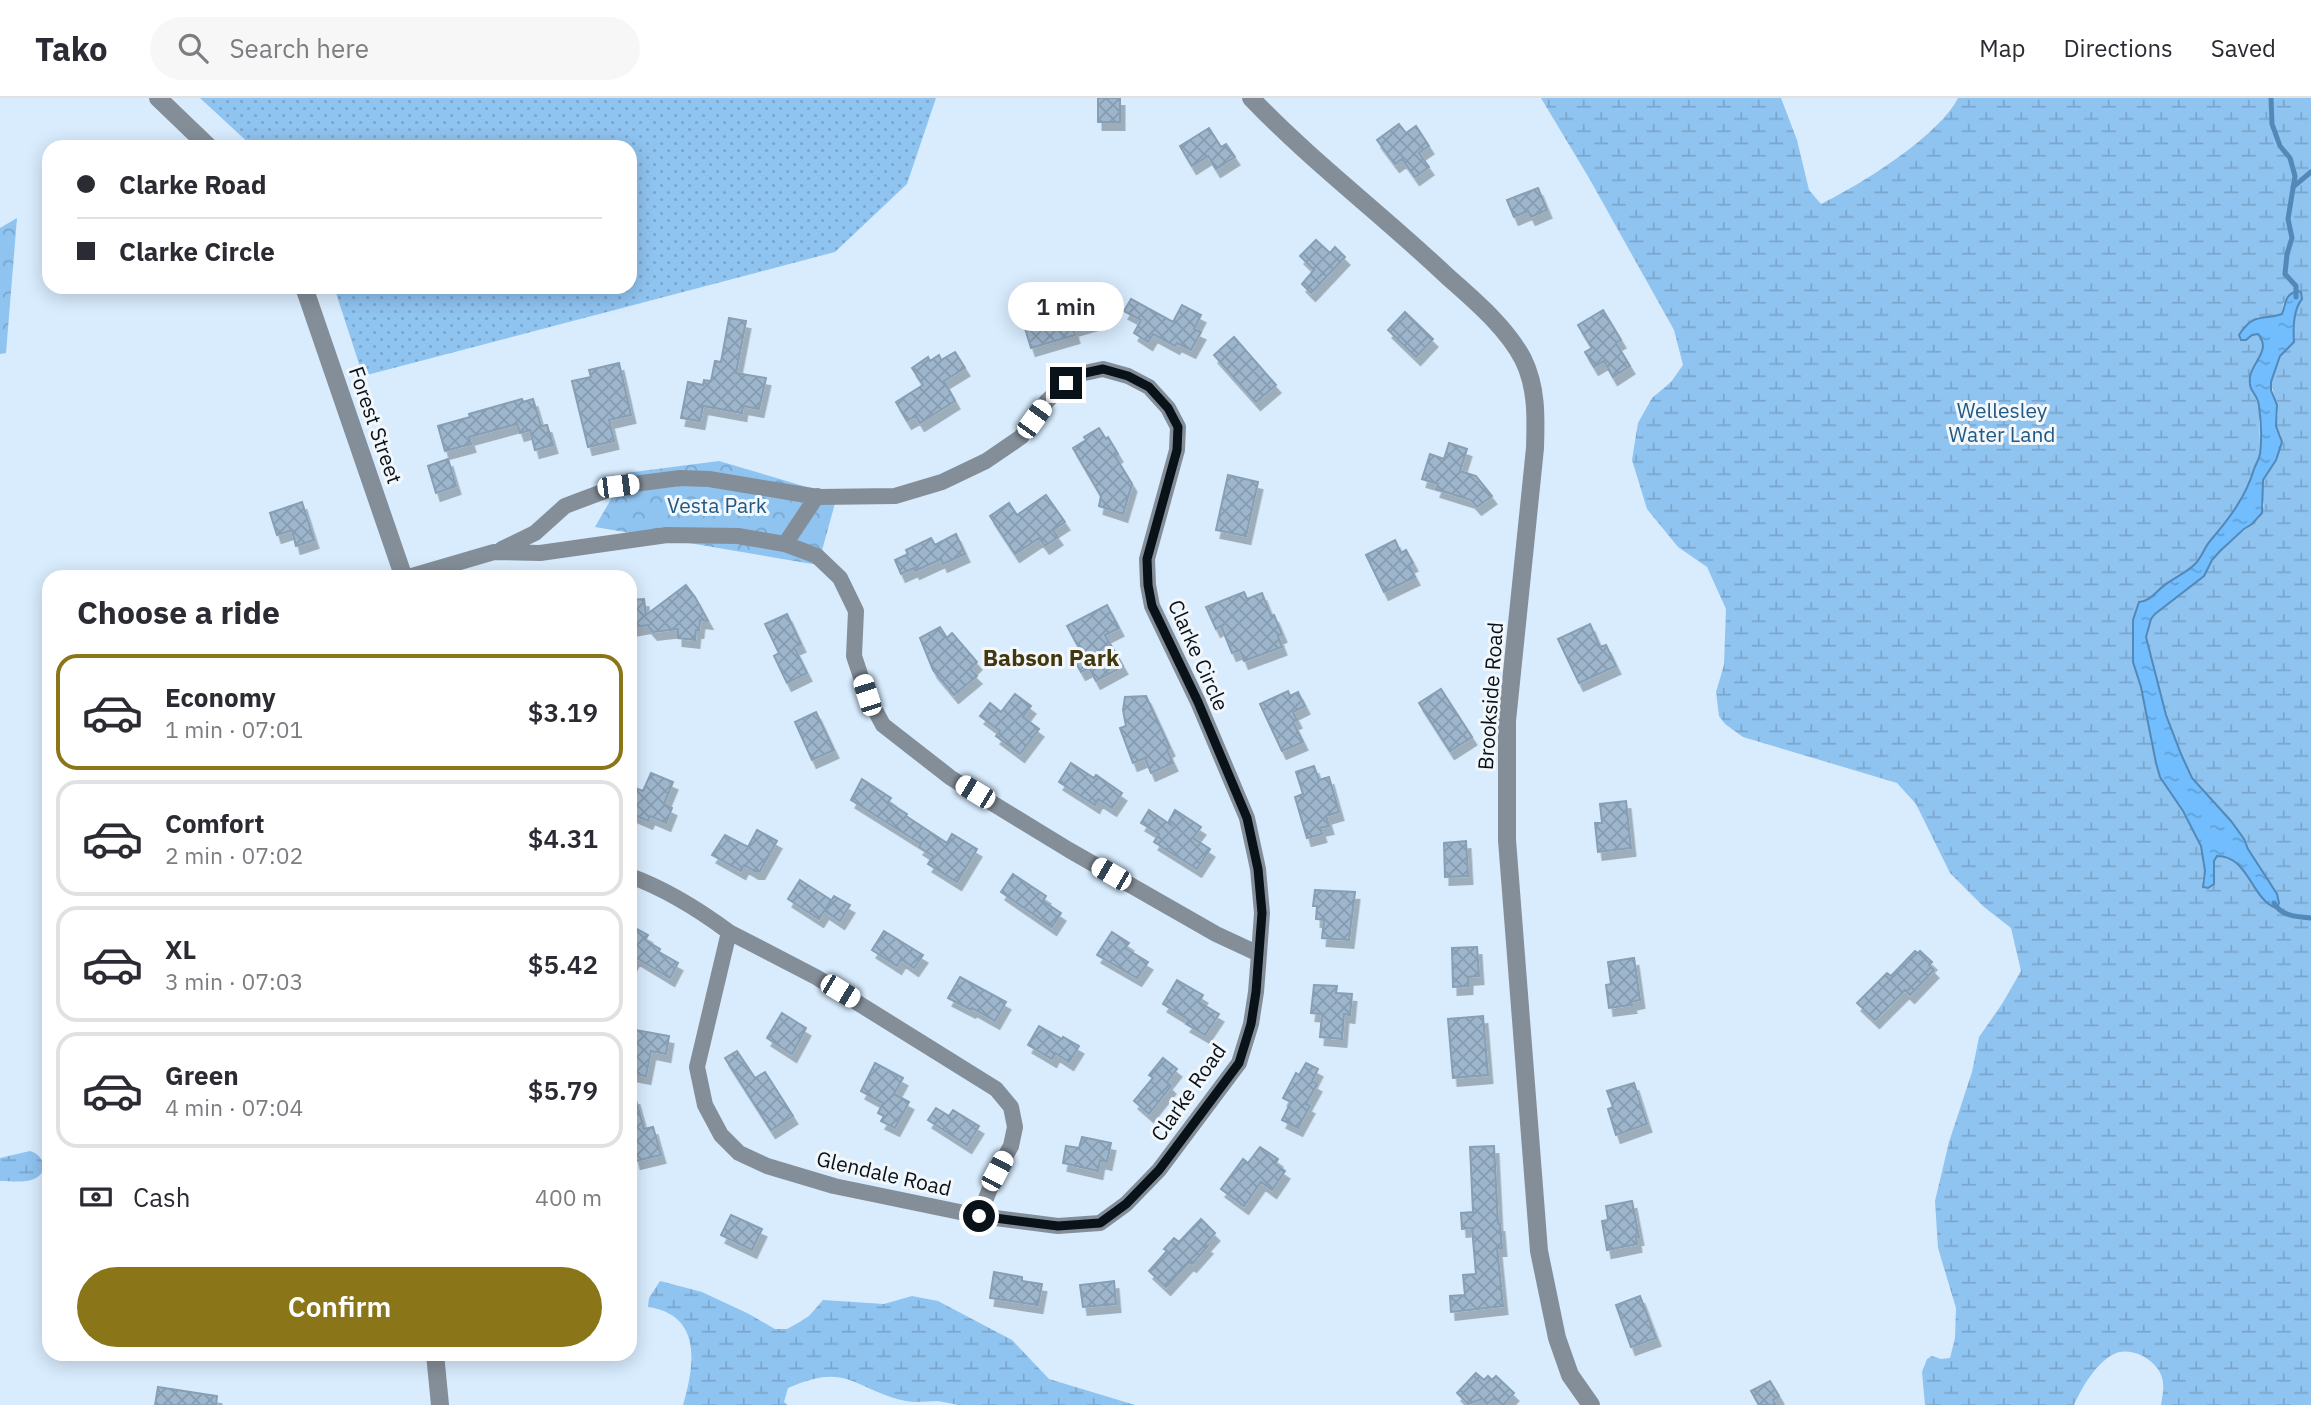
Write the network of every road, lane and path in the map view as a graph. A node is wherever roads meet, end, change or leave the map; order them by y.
1 (158, 98) edge
2 (1251, 98) edge
3 (202, 140) edge
4 (306, 294) edge
5 (817, 496) junction
6 (785, 544) junction
7 (494, 552) junction
8 (401, 570) edge
9 (432, 570) edge
10 (637, 879) edge
11 (729, 932) junction
12 (1259, 954) junction
13 (979, 1216) junction
14 (436, 1361) edge
15 (440, 1405) edge
16 (1591, 1405) edge

1 - 3 street
2 - 16 street, Brookside Road
4 - 8 street, Forest Street
5 - 6 street
5 - 7 street, Clarke Circle
5 - 12 street, Clarke Circle
6 - 7 street
6 - 12 street
7 - 9 street
10 - 11 street
11 - 13 street
11 - 13 street, Glendale Road
12 - 13 street, Clarke Road
14 - 15 street

